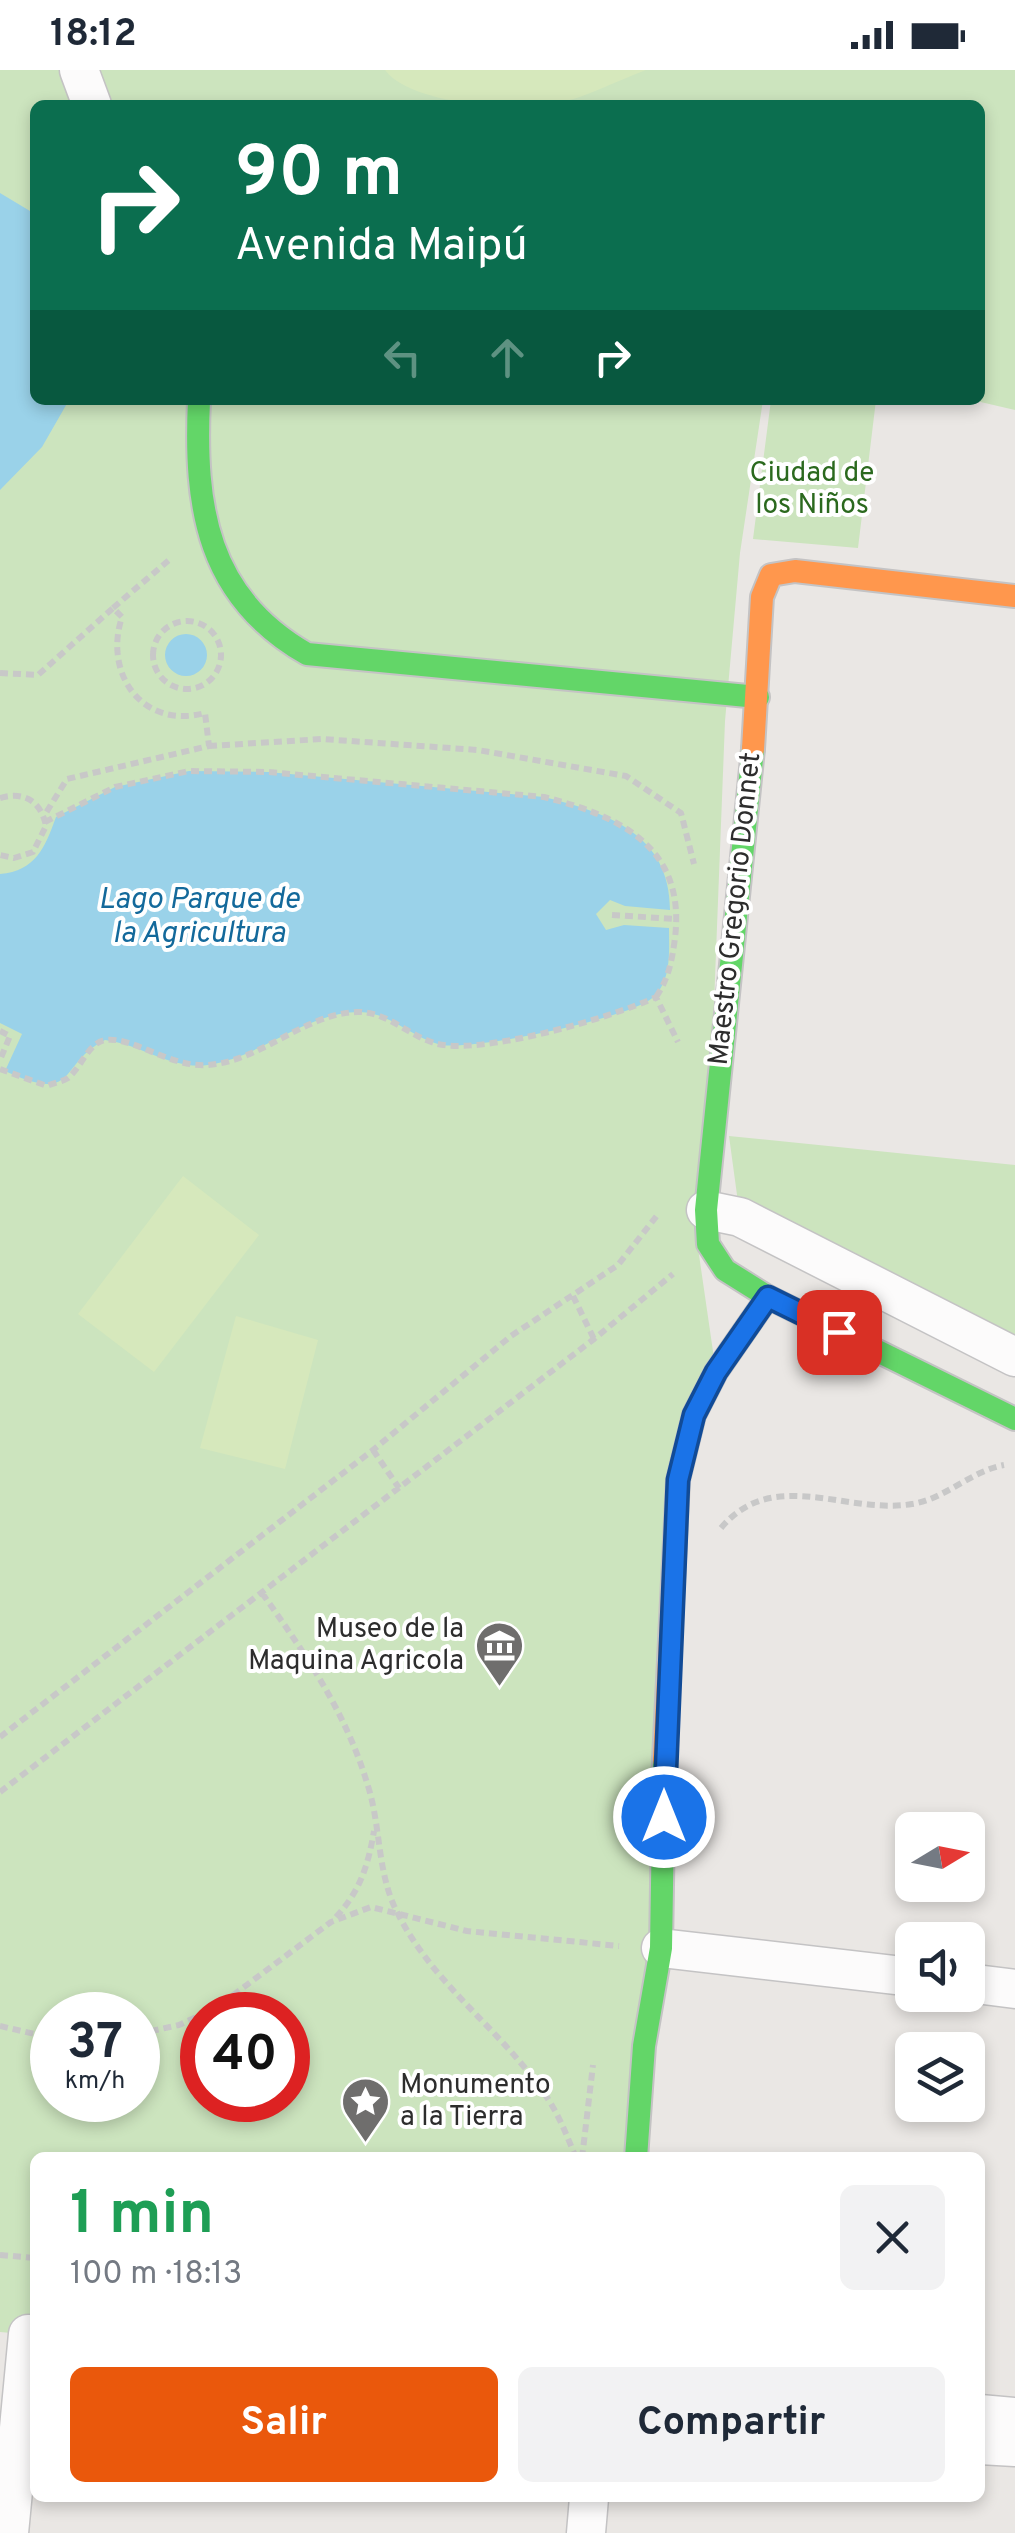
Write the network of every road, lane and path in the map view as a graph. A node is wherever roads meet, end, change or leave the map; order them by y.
1 (79, 70) edge
2 (90, 100) edge
3 (198, 405) edge
4 (208, 528) junction
5 (1015, 596) edge
6 (113, 608) junction
7 (218, 670) joint
8 (0, 673) edge
9 (758, 697) junction
10 (209, 746) junction
11 (0, 798) edge
12 (44, 819) junction
13 (0, 855) edge
14 (695, 868) dead end
15 (612, 916) dead end
16 (676, 919) junction
17 (656, 996) junction
18 (0, 1031) edge
19 (686, 1037) dead end
20 (0, 1060) edge
21 (0, 1068) edge
22 (664, 1202) dead end
23 (707, 1227) junction
24 (573, 1296) junction
25 (768, 1297) junction
26 (594, 1339) junction
27 (1015, 1358) edge
28 (1015, 1419) edge
29 (373, 1450) junction
30 (1015, 1462) edge
31 (399, 1488) junction
32 (714, 1536) dead end
33 (262, 1593) junction
34 (0, 1737) edge
35 (0, 1792) edge
36 (376, 1826) junction
37 (396, 1912) junction
38 (331, 1922) junction
39 (661, 1948) junction
40 (895, 1975) edge
41 (985, 1985) edge
42 (1015, 1989) edge
43 (0, 2026) edge
44 (160, 2029) edge
45 (30, 2033) edge
46 (573, 2152) edge
47 (636, 2152) edge
48 (0, 2255) edge
49 (30, 2258) edge
50 (20, 2350) edge
51 (985, 2414) edge
52 (1015, 2417) edge
53 (985, 2445) edge
54 (1015, 2448) edge
55 (589, 2502) edge
56 (8, 2533) edge
57 (586, 2533) edge

1 - 2 street
3 - 4 street
4 - 6 path
4 - 9 street
5 - 9 street, Maestro Gregorio Donnet
6 - 8 path
6 - 10 path
7 - 7 path
9 - 23 street, Maestro Gregorio Donnet
10 - 12 path
10 - 14 path
11 - 12 path
12 - 13 path
12 - 16 path
15 - 16 path
16 - 17 path
17 - 19 path
17 - 21 path
18 - 20 path
22 - 24 path
23 - 25 street
23 - 26 path
23 - 27 street
24 - 26 path
24 - 29 path
25 - 28 street
25 - 39 street
26 - 31 path
29 - 31 path
29 - 34 path
30 - 32 path
31 - 33 path
33 - 35 path
33 - 36 path
36 - 37 path
36 - 38 path
37 - 38 path
37 - 39 path
37 - 46 path
38 - 44 path
39 - 40 street
39 - 47 street
41 - 42 street
43 - 45 path
48 - 49 path
50 - 56 street
51 - 52 street
53 - 54 street
55 - 57 street

